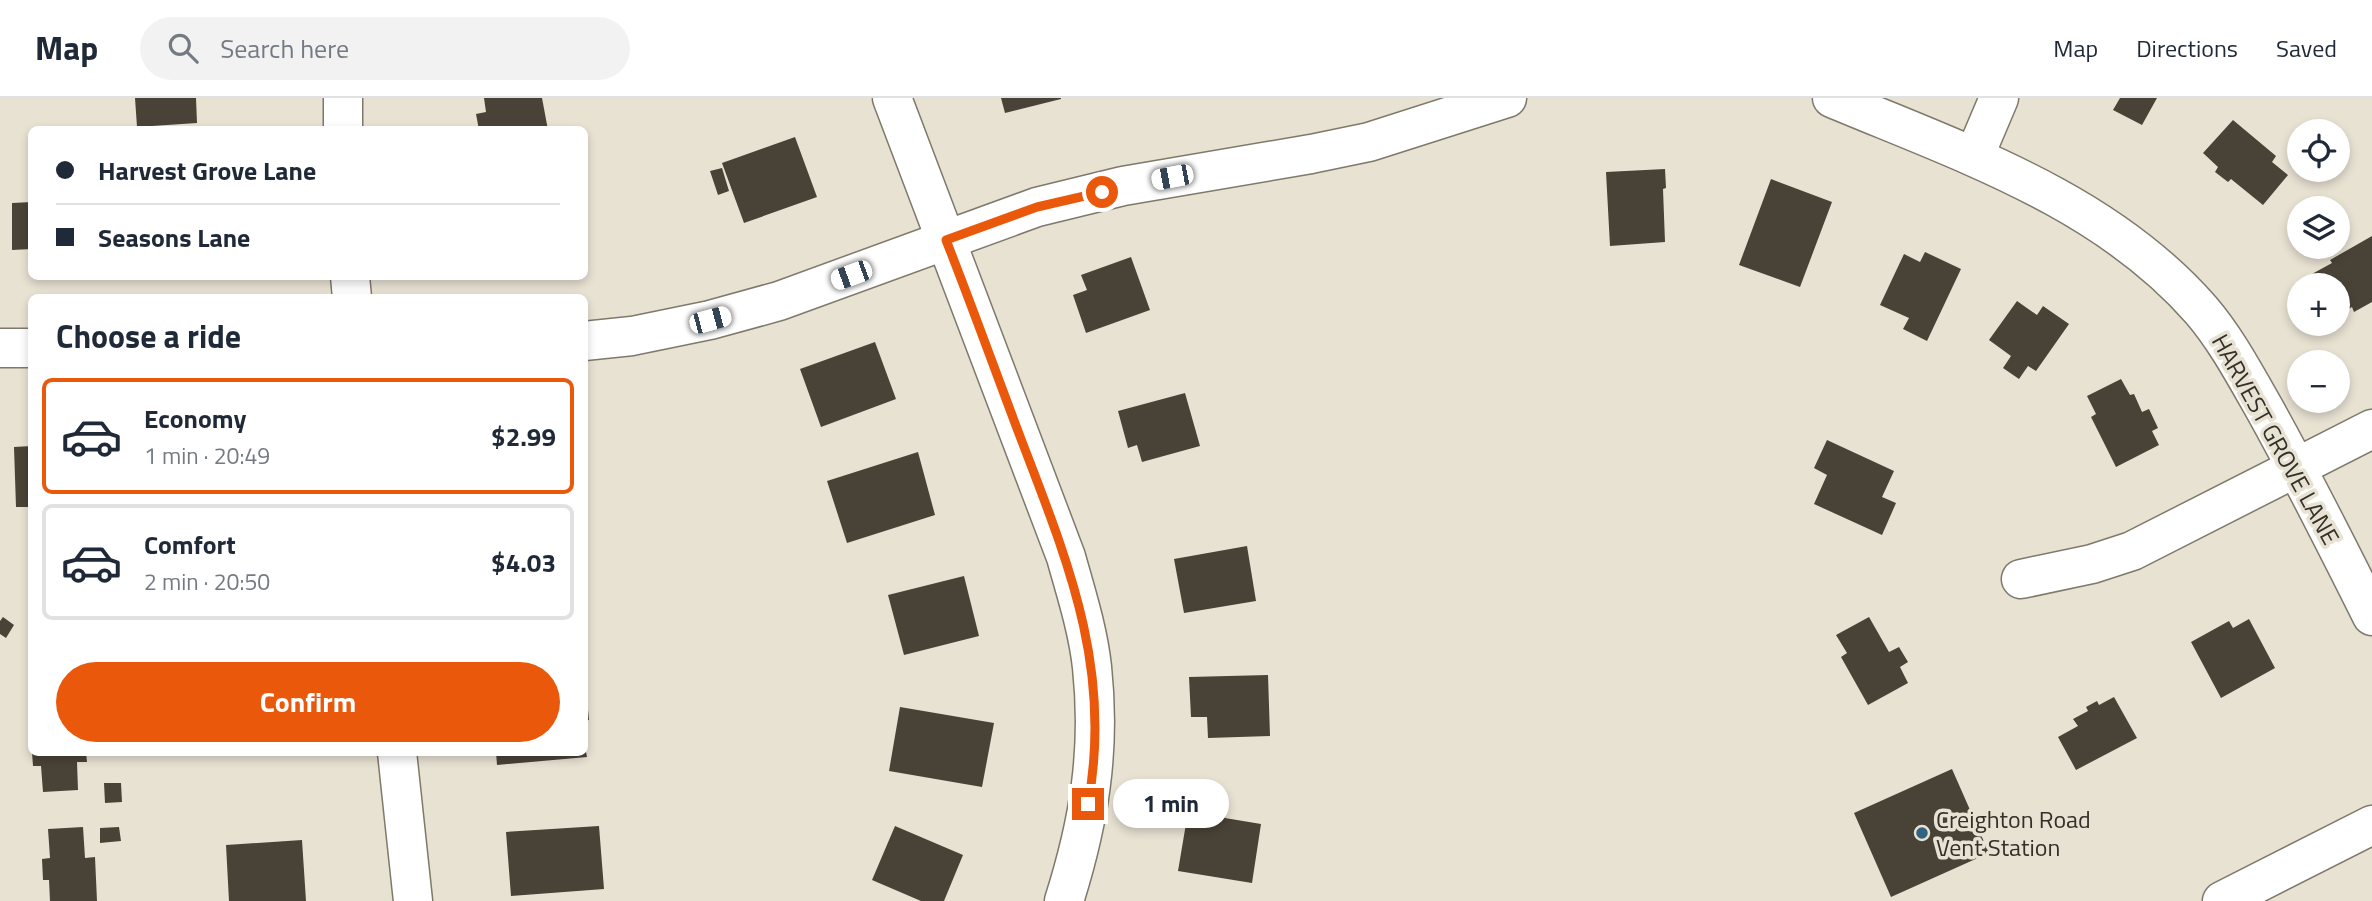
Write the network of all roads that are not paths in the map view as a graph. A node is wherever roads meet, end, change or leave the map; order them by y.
1 (343, 98) edge
2 (892, 98) edge
3 (1507, 98) edge
4 (1832, 98) edge
5 (1999, 98) edge
6 (343, 126) edge
7 (1974, 157) junction
8 (946, 240) junction
9 (588, 341) edge
10 (0, 348) edge
11 (28, 348) edge
12 (2372, 429) edge
13 (2298, 468) junction
14 (2021, 579) dead end
15 (2372, 615) edge
16 (397, 756) edge
17 (2372, 825) edge
18 (413, 901) edge
19 (1064, 901) edge
20 (2222, 901) edge

1 - 6 street
2 - 8 street
3 - 8 street
4 - 7 street, HARVEST GROVE LANE
5 - 7 street
7 - 13 street, HARVEST GROVE LANE
8 - 9 street
8 - 19 street
10 - 11 street
12 - 13 street
13 - 14 street
13 - 15 street, HARVEST GROVE LANE
16 - 18 street
17 - 20 street

